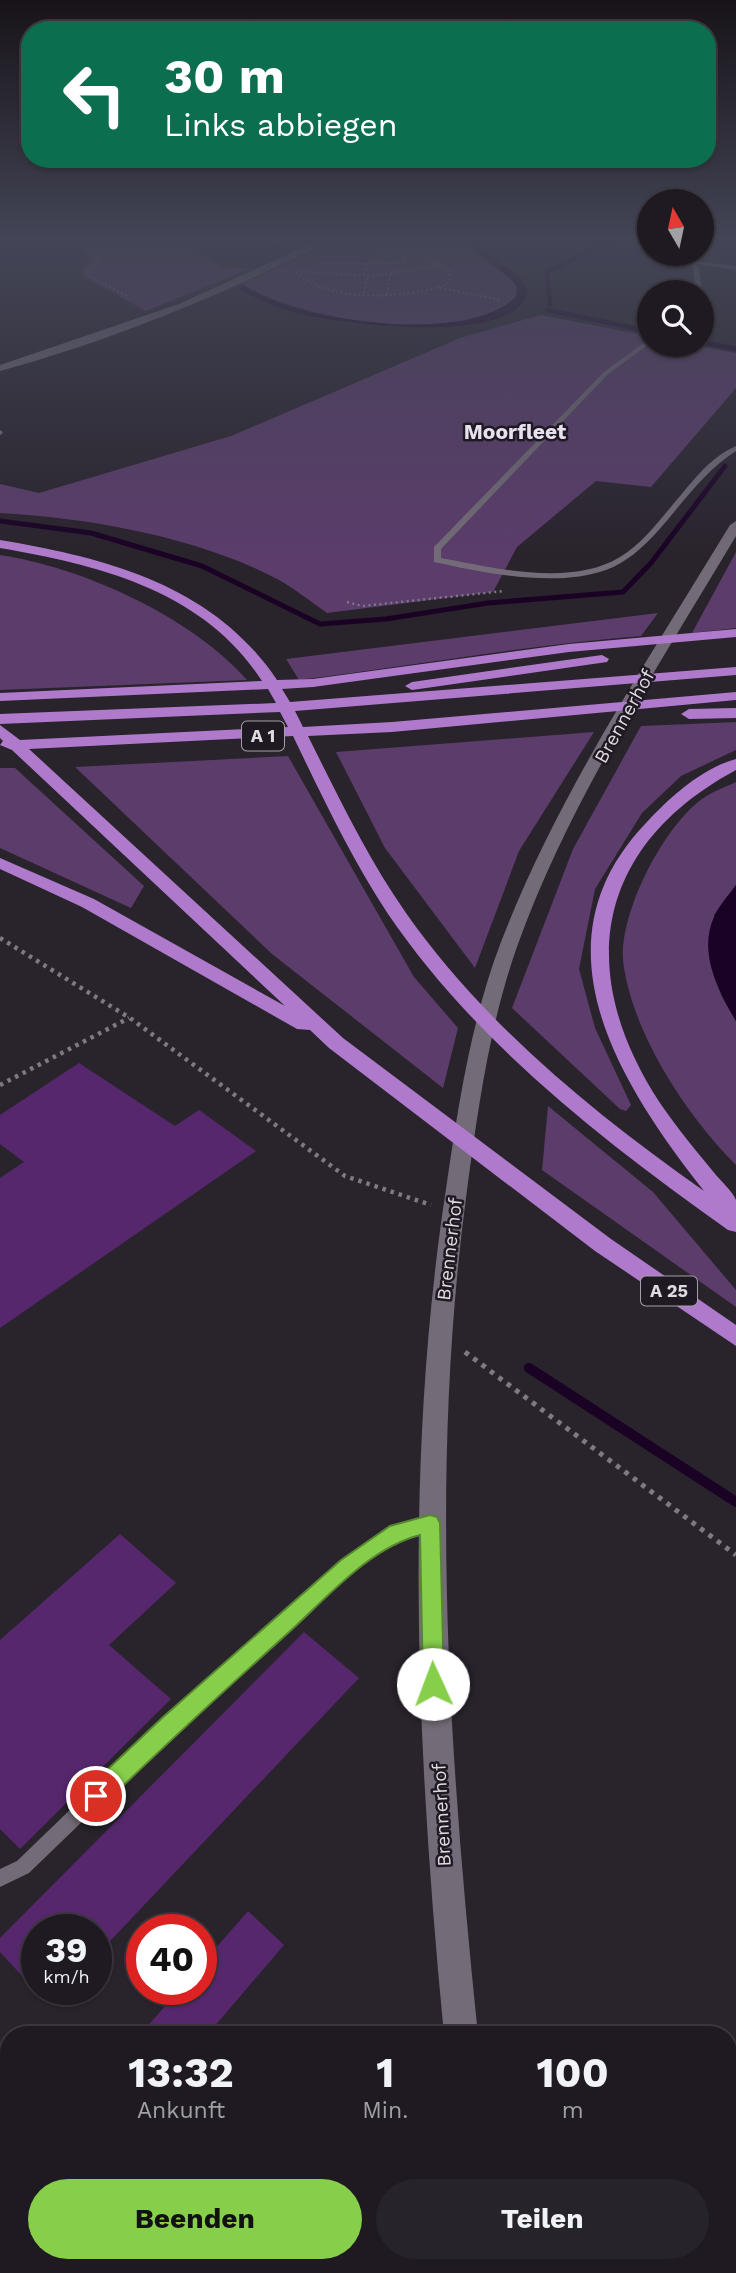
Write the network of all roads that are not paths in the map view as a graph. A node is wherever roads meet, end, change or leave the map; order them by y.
1 (76, 342) edge
2 (637, 350) edge
3 (0, 368) edge
4 (736, 448) edge
5 (736, 525) edge
6 (0, 544) edge
7 (736, 633) edge
8 (736, 640) edge
9 (736, 671) edge
10 (736, 696) edge
11 (0, 697) edge
12 (251, 710) junction
13 (736, 713) edge
14 (526, 717) junction
15 (0, 719) edge
16 (0, 730) edge
17 (0, 746) edge
18 (736, 764) edge
19 (0, 863) edge
20 (336, 1043) junction
21 (736, 1216) edge
22 (736, 1224) edge
23 (736, 1337) edge
24 (430, 1523) junction
25 (0, 1878) edge
26 (460, 2026) edge

1 - 3 street
2 - 4 lane
5 - 24 street, Brennerhof
6 - 22 highway
7 - 11 highway
8 - 12 highway
9 - 12 highway, A 1
10 - 14 highway, A 1
12 - 15 highway, A 1
13 - 14 highway
14 - 17 highway, A 1
16 - 20 highway
18 - 21 highway
19 - 20 highway
20 - 23 highway, A 25
24 - 25 lane
24 - 26 street, Brennerhof

